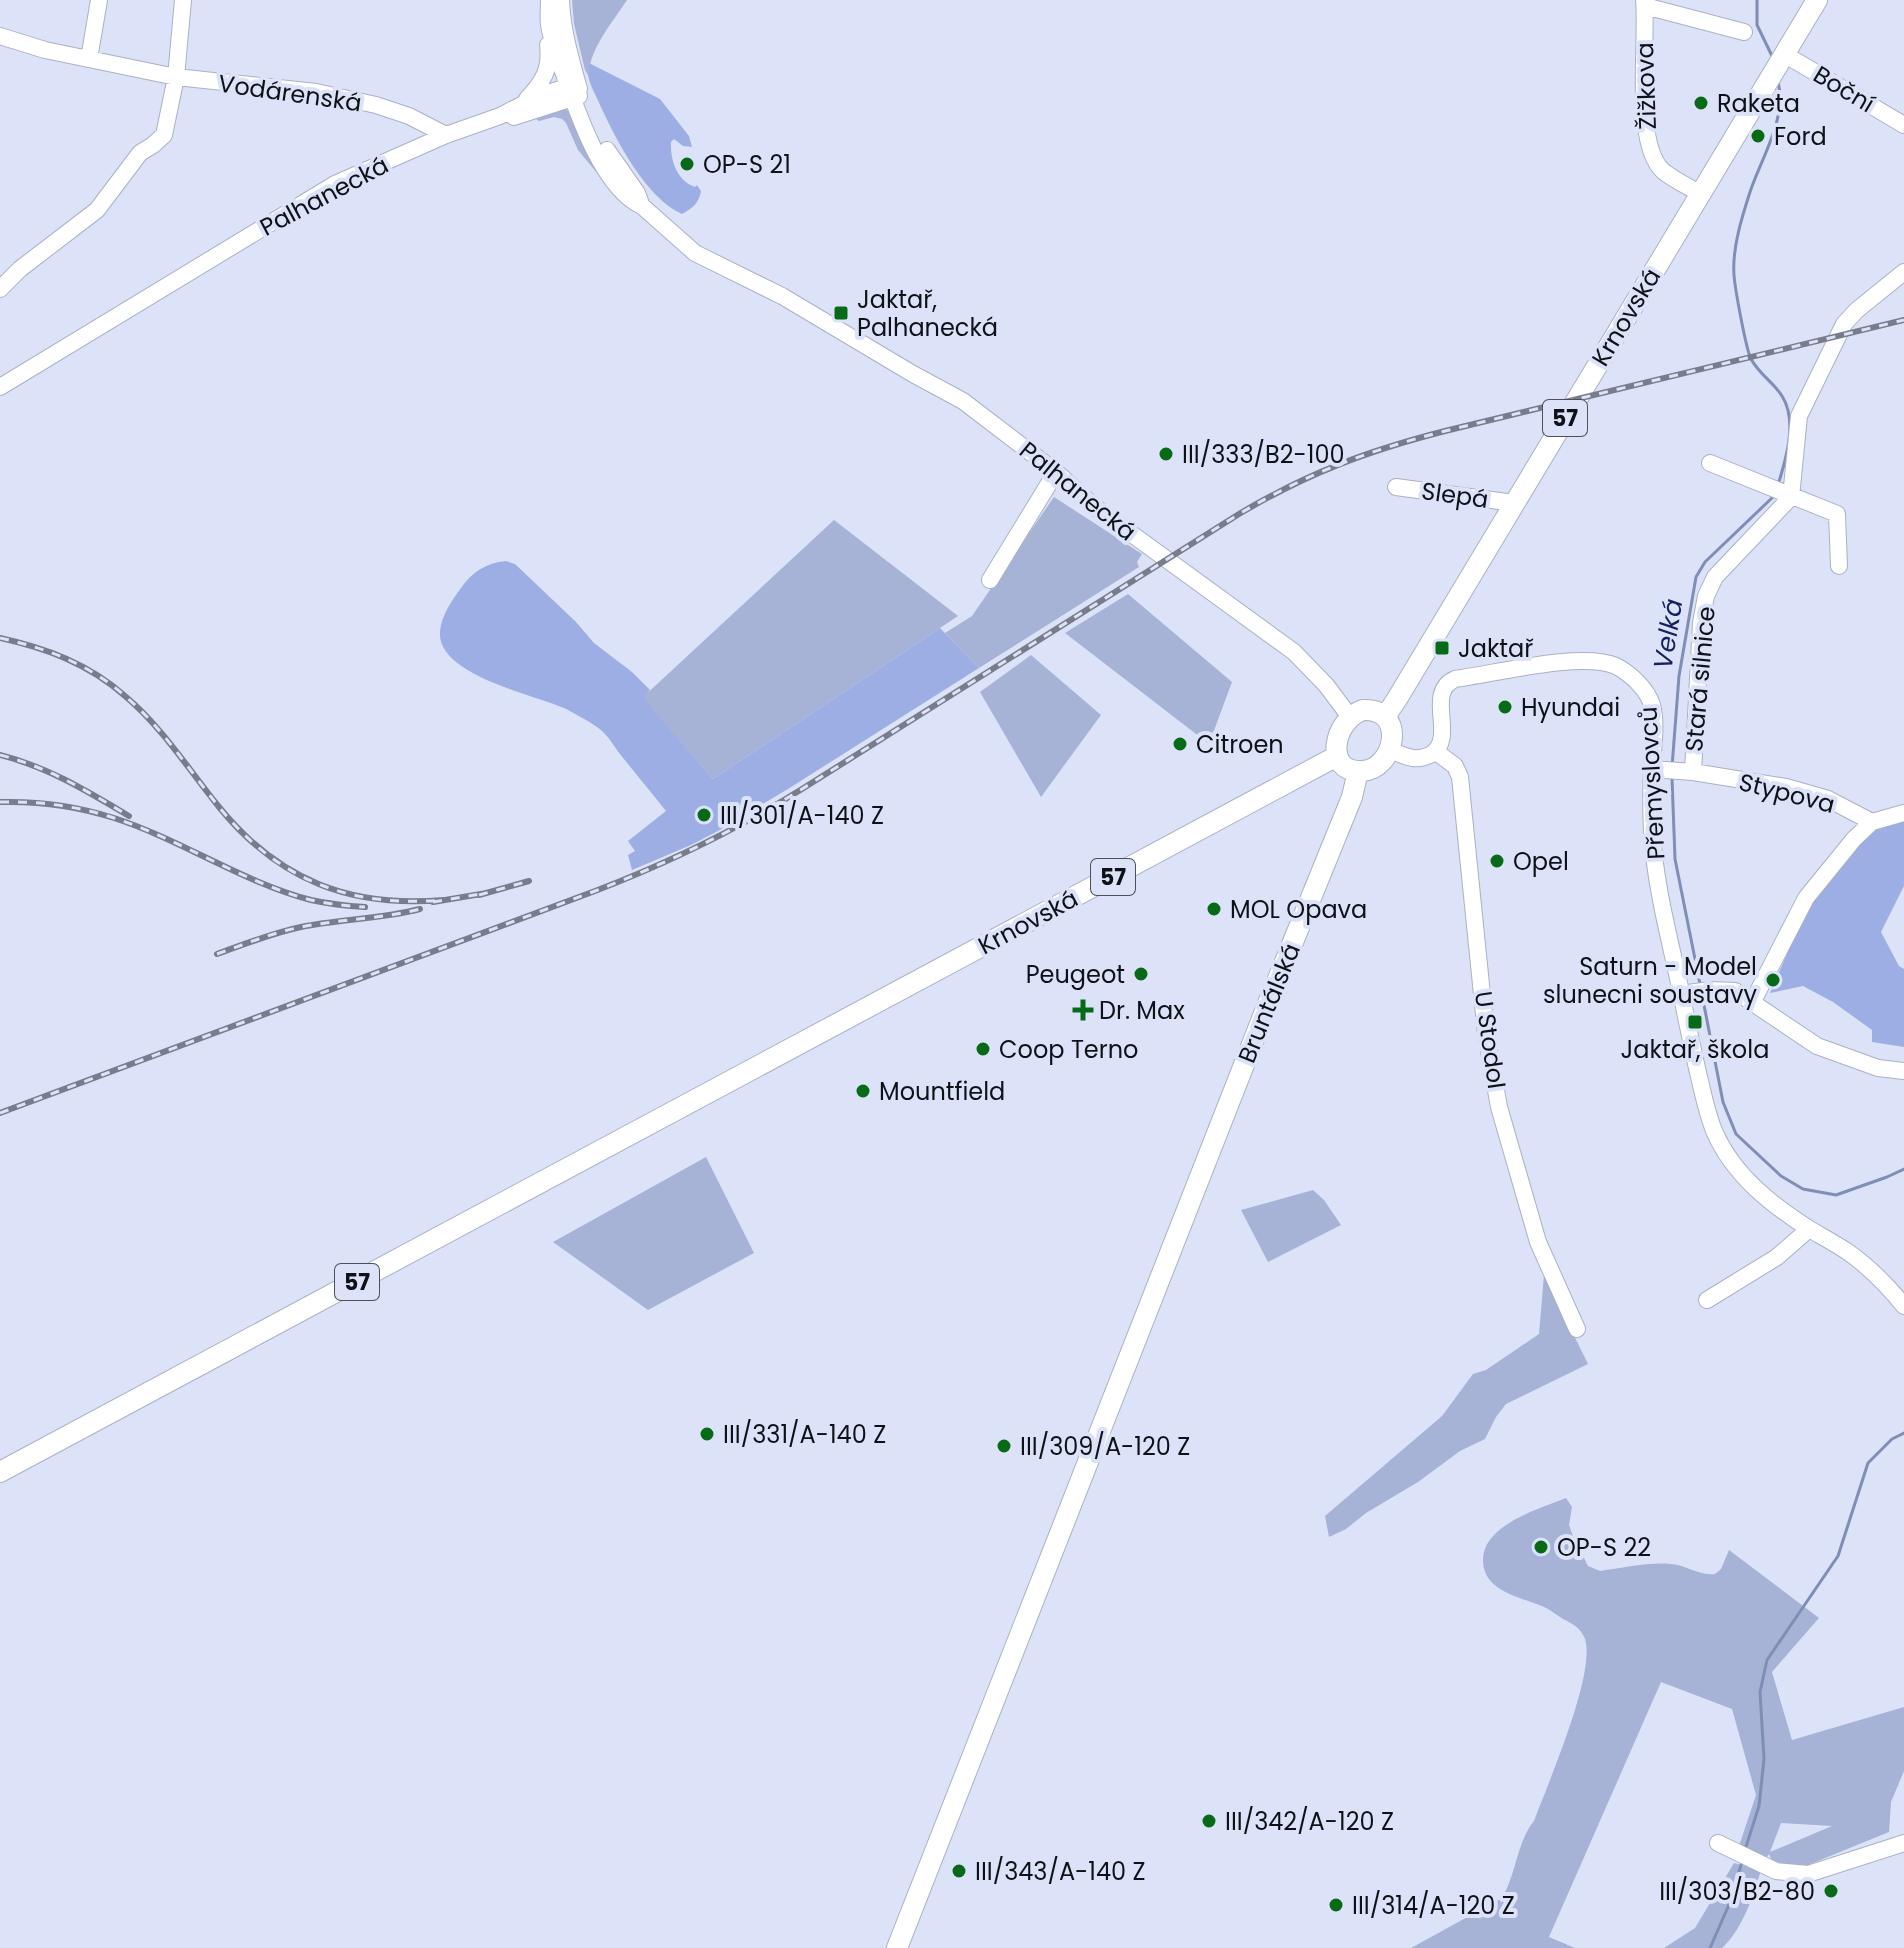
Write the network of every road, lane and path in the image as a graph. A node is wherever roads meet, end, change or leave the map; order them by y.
1 (99, 0) edge
2 (183, 0) edge
3 (549, 0) edge
4 (561, 0) edge
5 (1817, 0) edge
6 (1645, 3) edge
7 (549, 24) junction
8 (1744, 32) dead end
9 (0, 36) edge
10 (1784, 54) junction
11 (89, 59) junction
12 (176, 77) junction
13 (575, 91) junction
14 (523, 104) junction
15 (500, 116) junction
16 (1904, 125) edge
17 (446, 135) junction
18 (1701, 194) junction
19 (1904, 272) edge
20 (0, 289) edge
21 (0, 387) edge
22 (1710, 463) dead end
23 (1056, 472) junction
24 (1396, 487) dead end
25 (1783, 494) junction
26 (1514, 503) junction
27 (1839, 566) dead end
28 (990, 580) dead end
29 (1345, 710) junction
30 (1385, 717) junction
31 (1389, 750) junction
32 (1435, 751) junction
33 (1337, 756) junction
34 (1657, 769) junction
35 (1358, 771) junction
36 (1689, 772) junction
37 (1904, 813) edge
38 (1872, 822) junction
39 (1687, 993) junction
40 (1752, 1003) junction
41 (1904, 1071) edge
42 (1809, 1229) junction
43 (1707, 1300) dead end
44 (1904, 1306) edge
45 (1577, 1329) dead end
46 (0, 1472) edge
47 (1718, 1843) dead end
48 (1904, 1843) edge
49 (897, 1948) edge

1 - 11 street
2 - 12 street
3 - 7 street
4 - 13 street
5 - 10 main road, Krnovská / 57
6 - 8 street
6 - 18 street, Žižkova
7 - 13 street
7 - 14 street
9 - 11 street, Vodárenská
10 - 16 street, Boční
10 - 18 main road, Krnovská / 57
11 - 12 street, Vodárenská
12 - 17 street, Vodárenská
12 - 20 street
13 - 14 street, Palhanecká
13 - 15 street, Palhanecká
13 - 23 street, Palhanecká
14 - 15 street, Palhanecká
15 - 17 street, Palhanecká
17 - 21 street, Palhanecká
18 - 26 main road, Krnovská / 57
19 - 25 street
22 - 25 street
23 - 28 street
23 - 29 street, Palhanecká
24 - 26 street, Slepá
25 - 27 street
25 - 36 street, Stará silnice
26 - 30 main road, Krnovská / 57
29 - 30 main road
29 - 33 main road
30 - 31 main road
31 - 32 street
31 - 35 main road
32 - 34 street, Přemyslovců
32 - 45 street, U Stodol
33 - 35 main road
33 - 46 main road, Krnovská / 57
34 - 36 street, Stypova
34 - 39 street, Přemyslovců
35 - 49 main road, Bruntálská
36 - 38 street, Stypova
37 - 38 street
38 - 40 street
39 - 40 street
39 - 42 street, Přemyslovců
40 - 41 street
42 - 43 street
42 - 44 street, Přemyslovců
47 - 48 street

